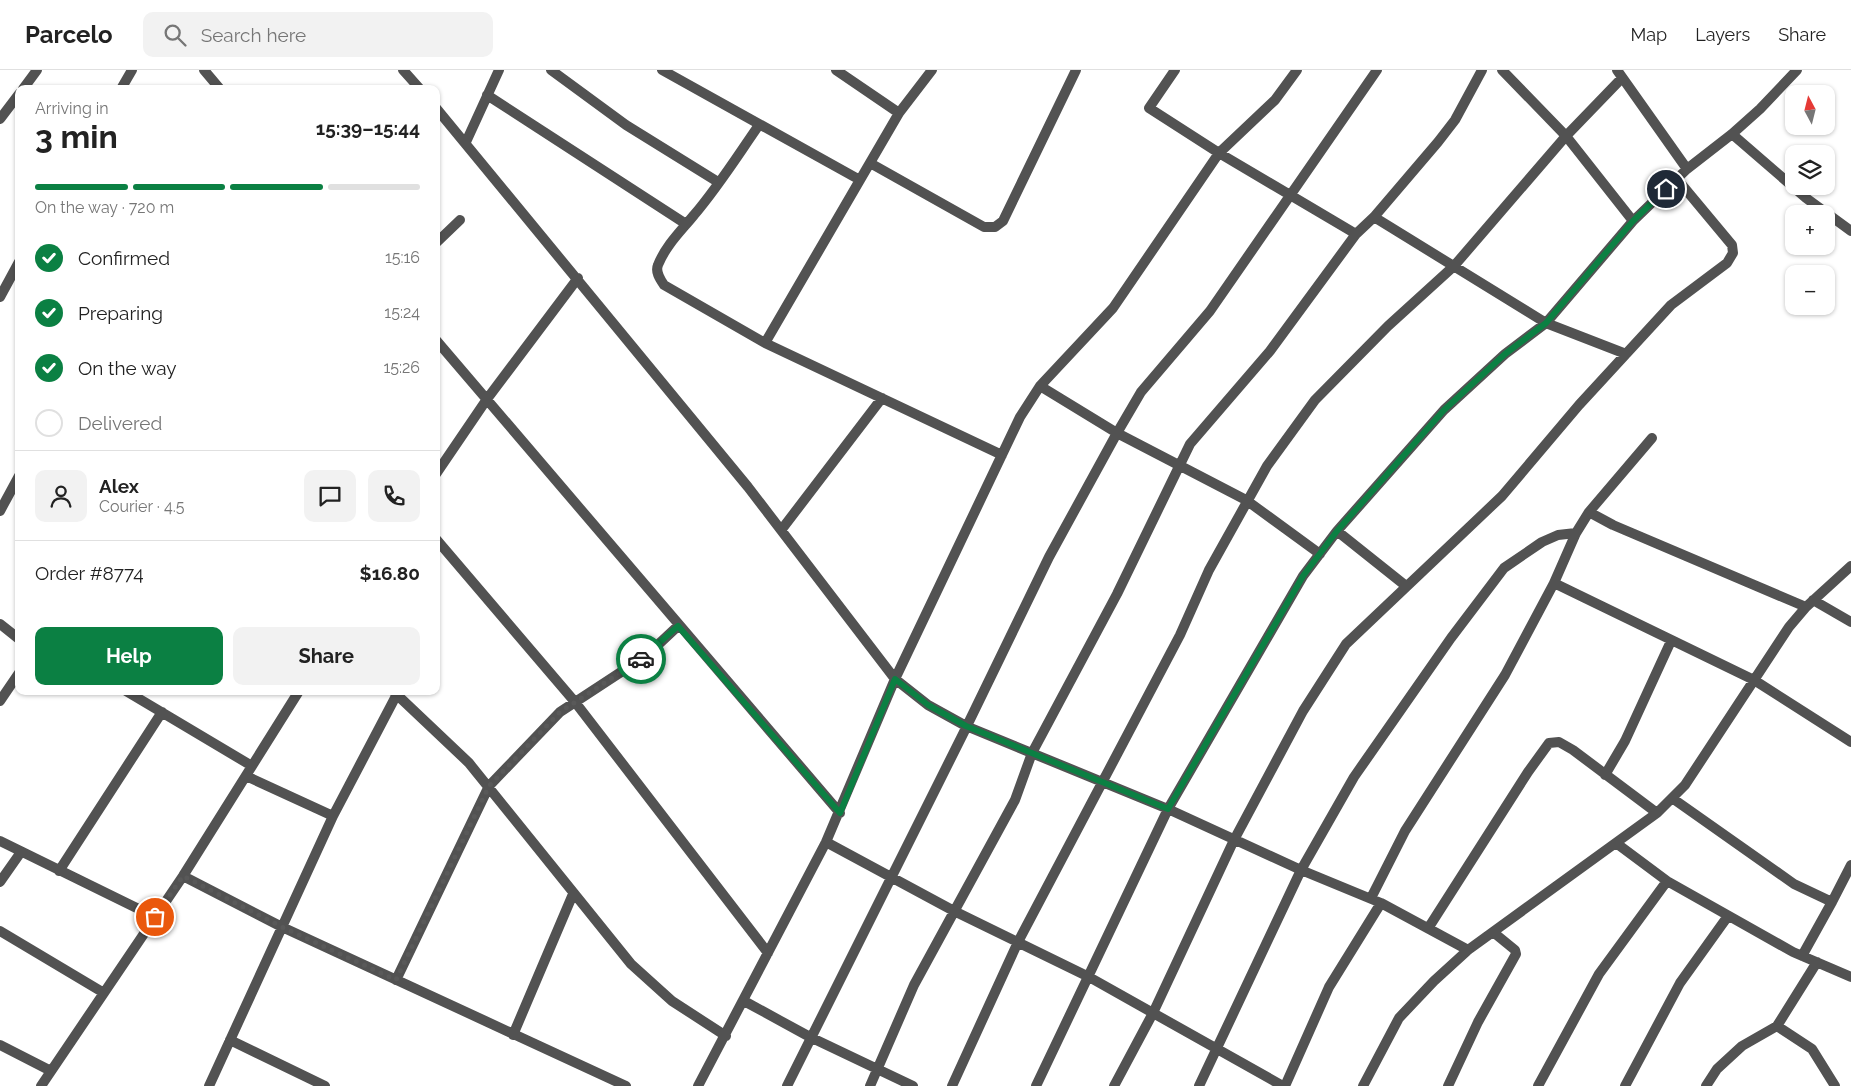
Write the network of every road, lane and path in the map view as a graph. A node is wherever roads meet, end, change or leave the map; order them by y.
1 (37, 70) edge
2 (132, 70) edge
3 (204, 70) edge
4 (403, 70) edge
5 (499, 70) edge
6 (551, 70) edge
7 (662, 70) edge
8 (836, 70) edge
9 (932, 70) edge
10 (1076, 70) edge
11 (1175, 70) edge
12 (1297, 70) edge
13 (1377, 70) edge
14 (1482, 70) edge
15 (1502, 70) edge
16 (1797, 70) edge
17 (1619, 74) edge
18 (26, 85) edge
19 (123, 85) edge
20 (217, 85) edge
21 (416, 85) edge
22 (487, 96) junction
23 (15, 99) edge
24 (440, 113) edge
25 (899, 113) junction
26 (0, 119) edge
27 (759, 124) junction
28 (1732, 134) junction
29 (1566, 136) junction
30 (466, 142) junction
31 (1219, 154) junction
32 (870, 163) junction
33 (1687, 169) junction
34 (1677, 179) junction
35 (860, 180) junction
36 (718, 182) junction
37 (1290, 196) junction
38 (1374, 217) junction
39 (460, 220) dead end
40 (1633, 221) junction
41 (686, 224) junction
42 (1851, 231) edge
43 (1356, 234) junction
44 (440, 239) edge
45 (1454, 266) junction
46 (15, 269) edge
47 (578, 278) junction
48 (0, 297) edge
49 (1546, 323) junction
50 (765, 343) junction
51 (440, 345) edge
52 (1626, 354) junction
53 (1040, 386) junction
54 (882, 398) junction
55 (487, 399) junction
56 (1117, 433) junction
57 (1652, 438) dead end
58 (1002, 455) junction
59 (1180, 466) junction
60 (440, 468) edge
61 (15, 483) edge
62 (1246, 500) junction
63 (0, 511) edge
64 (1589, 512) junction
65 (782, 529) junction
66 (1337, 531) junction
67 (1576, 533) junction
68 (440, 544) edge
69 (1320, 554) junction
70 (1851, 566) edge
71 (1554, 583) junction
72 (1406, 586) junction
73 (1810, 603) junction
74 (1851, 622) edge
75 (0, 624) edge
76 (678, 626) junction
77 (15, 636) edge
78 (1671, 641) junction
79 (15, 679) edge
80 (895, 679) junction
81 (1754, 680) junction
82 (133, 695) edge
83 (296, 695) edge
84 (394, 695) edge
85 (397, 695) edge
86 (0, 701) edge
87 (575, 702) junction
88 (162, 712) junction
89 (966, 726) junction
90 (1851, 742) edge
91 (1032, 753) junction
92 (252, 766) junction
93 (1605, 775) junction
94 (246, 776) junction
95 (1101, 782) junction
96 (489, 786) junction
97 (1672, 798) junction
98 (1168, 809) junction
99 (840, 813) junction
100 (1657, 813) junction
101 (333, 816) junction
102 (1234, 840) junction
103 (0, 841) edge
104 (826, 842) junction
105 (1616, 843) junction
106 (21, 852) junction
107 (1851, 865) edge
108 (1301, 870) junction
109 (59, 871) junction
110 (183, 876) junction
111 (892, 876) junction
112 (1666, 881) junction
113 (0, 882) edge
114 (573, 894) junction
115 (1371, 898) junction
116 (1832, 902) junction
117 (1381, 903) junction
118 (954, 911) junction
119 (1728, 916) junction
120 (155, 917) junction
121 (282, 927) junction
122 (1429, 928) junction
123 (0, 931) edge
124 (1493, 932) junction
125 (1018, 942) junction
126 (1468, 950) junction
127 (768, 953) junction
128 (1802, 956) junction
129 (1817, 962) junction
130 (1851, 976) edge
131 (1089, 977) junction
132 (396, 980) junction
133 (104, 994) junction
134 (744, 1001) junction
135 (1153, 1012) junction
136 (1777, 1026) junction
137 (513, 1035) junction
138 (726, 1036) junction
139 (810, 1037) junction
140 (230, 1040) junction
141 (0, 1045) edge
142 (1218, 1049) junction
143 (878, 1069) junction
144 (51, 1071) junction
145 (41, 1086) edge
146 (209, 1086) edge
147 (325, 1086) edge
148 (626, 1086) edge
149 (698, 1086) edge
150 (787, 1086) edge
151 (870, 1086) edge
152 (913, 1086) edge
153 (952, 1086) edge
154 (1036, 1086) edge
155 (1114, 1086) edge
156 (1199, 1086) edge
157 (1284, 1086) edge
158 (1364, 1086) edge
159 (1448, 1086) edge
160 (1538, 1086) edge
161 (1625, 1086) edge
162 (1706, 1086) edge
163 (1836, 1086) edge

1 - 18 street
2 - 19 street
3 - 20 street
4 - 21 street
5 - 22 street
6 - 36 street
7 - 27 street
8 - 25 street
9 - 25 street
10 - 32 street
11 - 31 street
12 - 31 street
13 - 37 street
14 - 38 street
15 - 29 street
16 - 28 street
17 - 29 street
17 - 33 street
22 - 30 street
22 - 41 street
23 - 26 street
24 - 30 street
25 - 32 street
27 - 35 street
27 - 36 street
28 - 33 street
28 - 42 street
29 - 40 street
29 - 45 street
30 - 47 street
31 - 37 street
31 - 53 street
32 - 35 street
33 - 34 street
34 - 40 street
34 - 52 street
35 - 50 street
36 - 41 street
37 - 43 street
37 - 56 street
38 - 43 street
38 - 45 street
39 - 44 street
40 - 49 street
41 - 50 street
43 - 59 street
45 - 49 street
45 - 62 street
46 - 48 street
47 - 55 street
47 - 65 street
49 - 52 street
49 - 66 street
50 - 54 street
51 - 55 street
52 - 72 street
53 - 56 street
53 - 58 street
54 - 58 street
54 - 65 street
55 - 60 street
55 - 76 street
56 - 59 street
56 - 89 street
57 - 64 street
58 - 80 street
59 - 62 street
59 - 91 street
61 - 63 street
62 - 69 street
62 - 95 street
64 - 67 street
64 - 73 street
65 - 80 street
66 - 69 street
66 - 72 street
67 - 71 street
67 - 108 street
68 - 87 street
69 - 98 street
70 - 73 street
71 - 78 street
71 - 115 street
72 - 102 street
73 - 74 street
73 - 81 street
75 - 77 street
76 - 87 street
76 - 99 street
78 - 81 street
78 - 93 street
79 - 86 street
80 - 89 street
80 - 99 street
81 - 90 street
81 - 97 street
82 - 88 street
83 - 92 street
84 - 101 street
85 - 96 street
87 - 96 street
87 - 127 street
88 - 92 street
88 - 109 street
89 - 91 street
89 - 111 street
91 - 95 street
91 - 118 street
92 - 94 street
93 - 100 street
93 - 122 street
94 - 101 street
94 - 110 street
95 - 98 street
95 - 125 street
96 - 114 street
96 - 132 street
97 - 100 street
97 - 116 street
98 - 102 street
98 - 131 street
99 - 104 street
100 - 105 street
101 - 121 street
102 - 108 street
102 - 135 street
103 - 106 street
104 - 111 street
104 - 127 street
105 - 112 street
105 - 124 street
106 - 109 street
106 - 113 street
107 - 116 street
108 - 115 street
108 - 142 street
109 - 120 street
110 - 120 street
110 - 121 street
111 - 118 street
111 - 139 street
112 - 119 street
112 - 160 street
114 - 137 street
114 - 138 street
115 - 117 street
116 - 128 street
117 - 122 street
117 - 157 street
118 - 125 street
118 - 143 street
119 - 128 street
119 - 161 street
120 - 133 street
121 - 132 street
121 - 140 street
122 - 126 street
123 - 133 street
124 - 126 street
124 - 159 street
125 - 131 street
125 - 153 street
126 - 158 street
127 - 134 street
128 - 129 street
129 - 130 street
129 - 136 street
131 - 135 street
131 - 154 street
132 - 137 street
133 - 144 street
134 - 138 street
134 - 139 street
135 - 142 street
135 - 155 street
136 - 162 street
136 - 163 street
137 - 148 street
138 - 149 street
139 - 143 street
139 - 150 street
140 - 146 street
140 - 147 street
141 - 144 street
142 - 156 street
142 - 157 street
143 - 151 street
143 - 152 street
144 - 145 street

